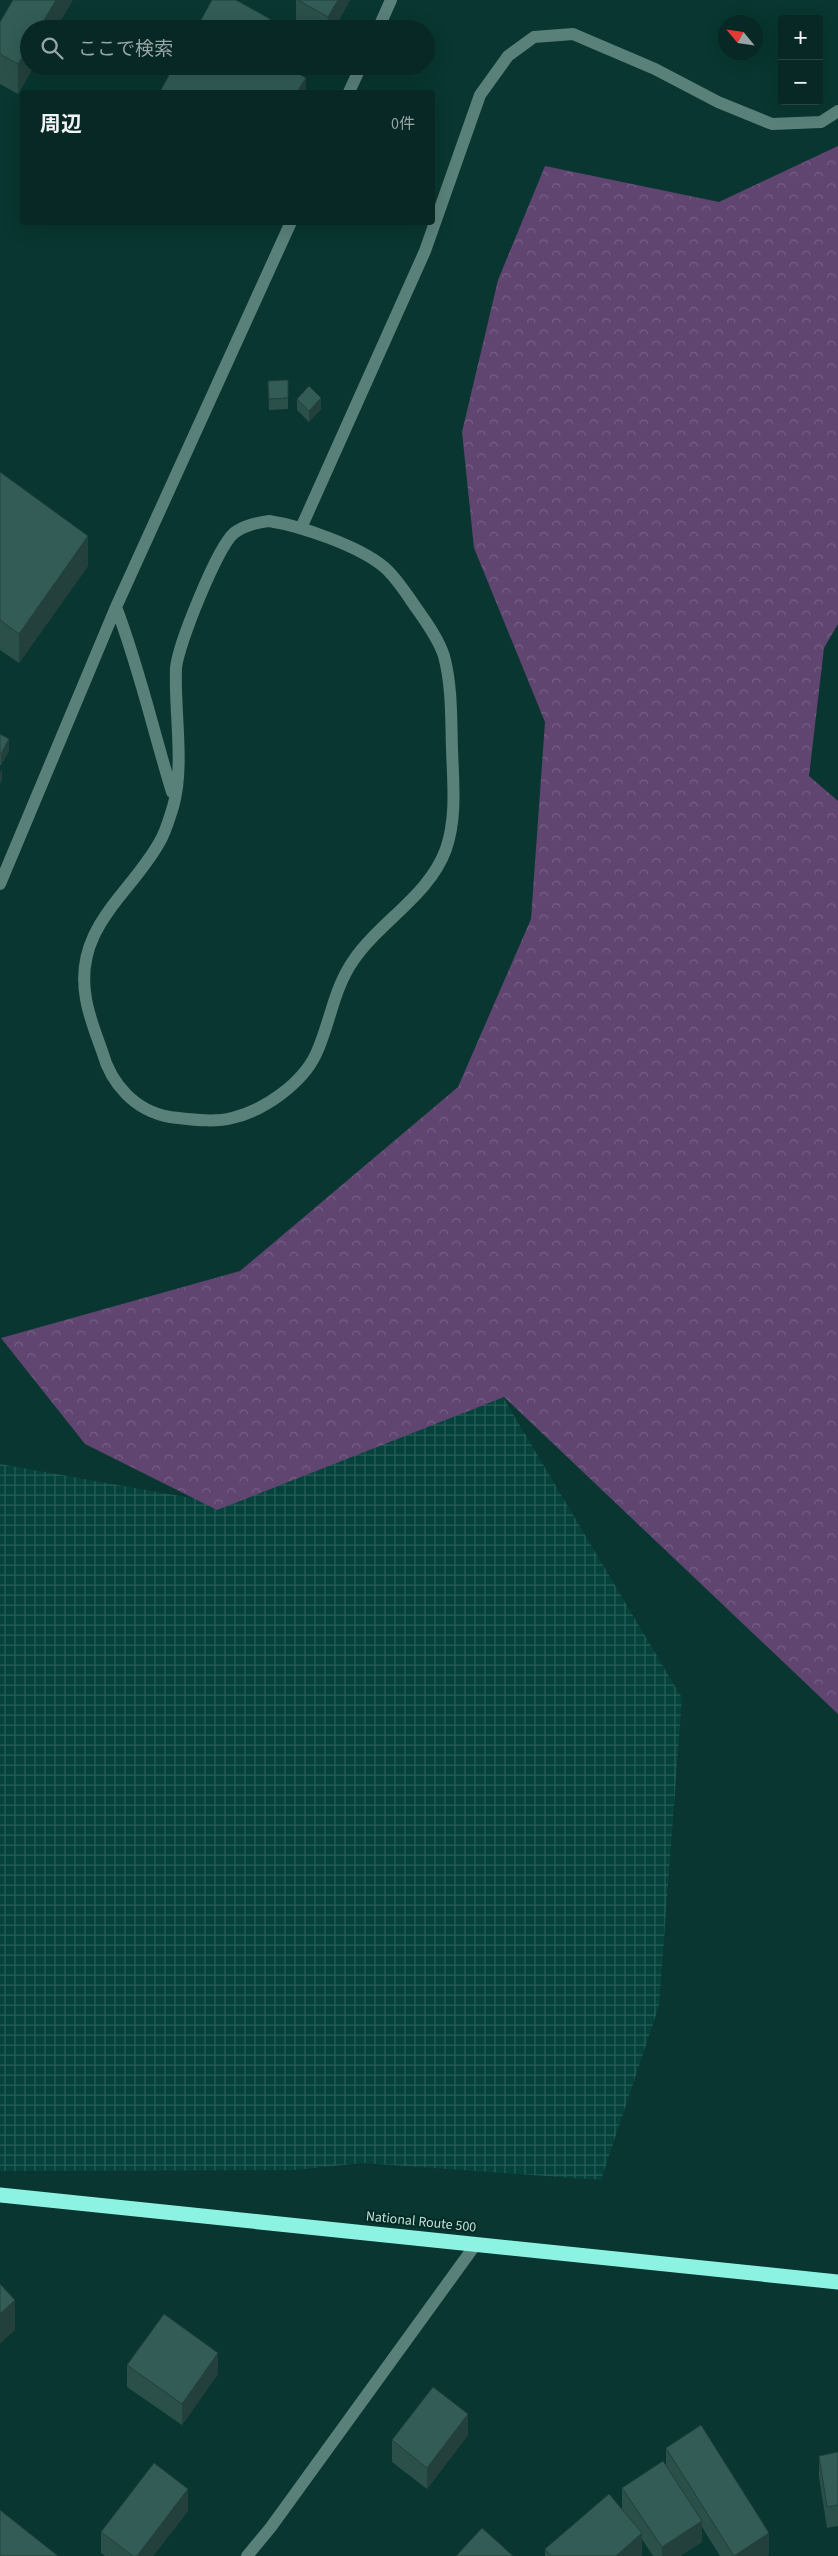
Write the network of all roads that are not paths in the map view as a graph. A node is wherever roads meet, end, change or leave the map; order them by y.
1 (390, 0) edge
2 (382, 20) edge
3 (357, 75) edge
4 (350, 90) edge
5 (838, 111) edge
6 (438, 199) edge
7 (290, 225) edge
8 (432, 225) edge
9 (301, 528) junction
10 (116, 606) junction
11 (175, 801) junction
12 (0, 884) edge
13 (0, 2194) edge
14 (476, 2244) junction
15 (838, 2282) edge
16 (248, 2556) edge

1 - 2 street
3 - 4 street
5 - 6 street
7 - 10 street
8 - 9 street
9 - 11 street
9 - 11 street
10 - 11 street
10 - 12 street
13 - 14 highway, National Route 500
14 - 15 highway, National Route 500
14 - 16 street

